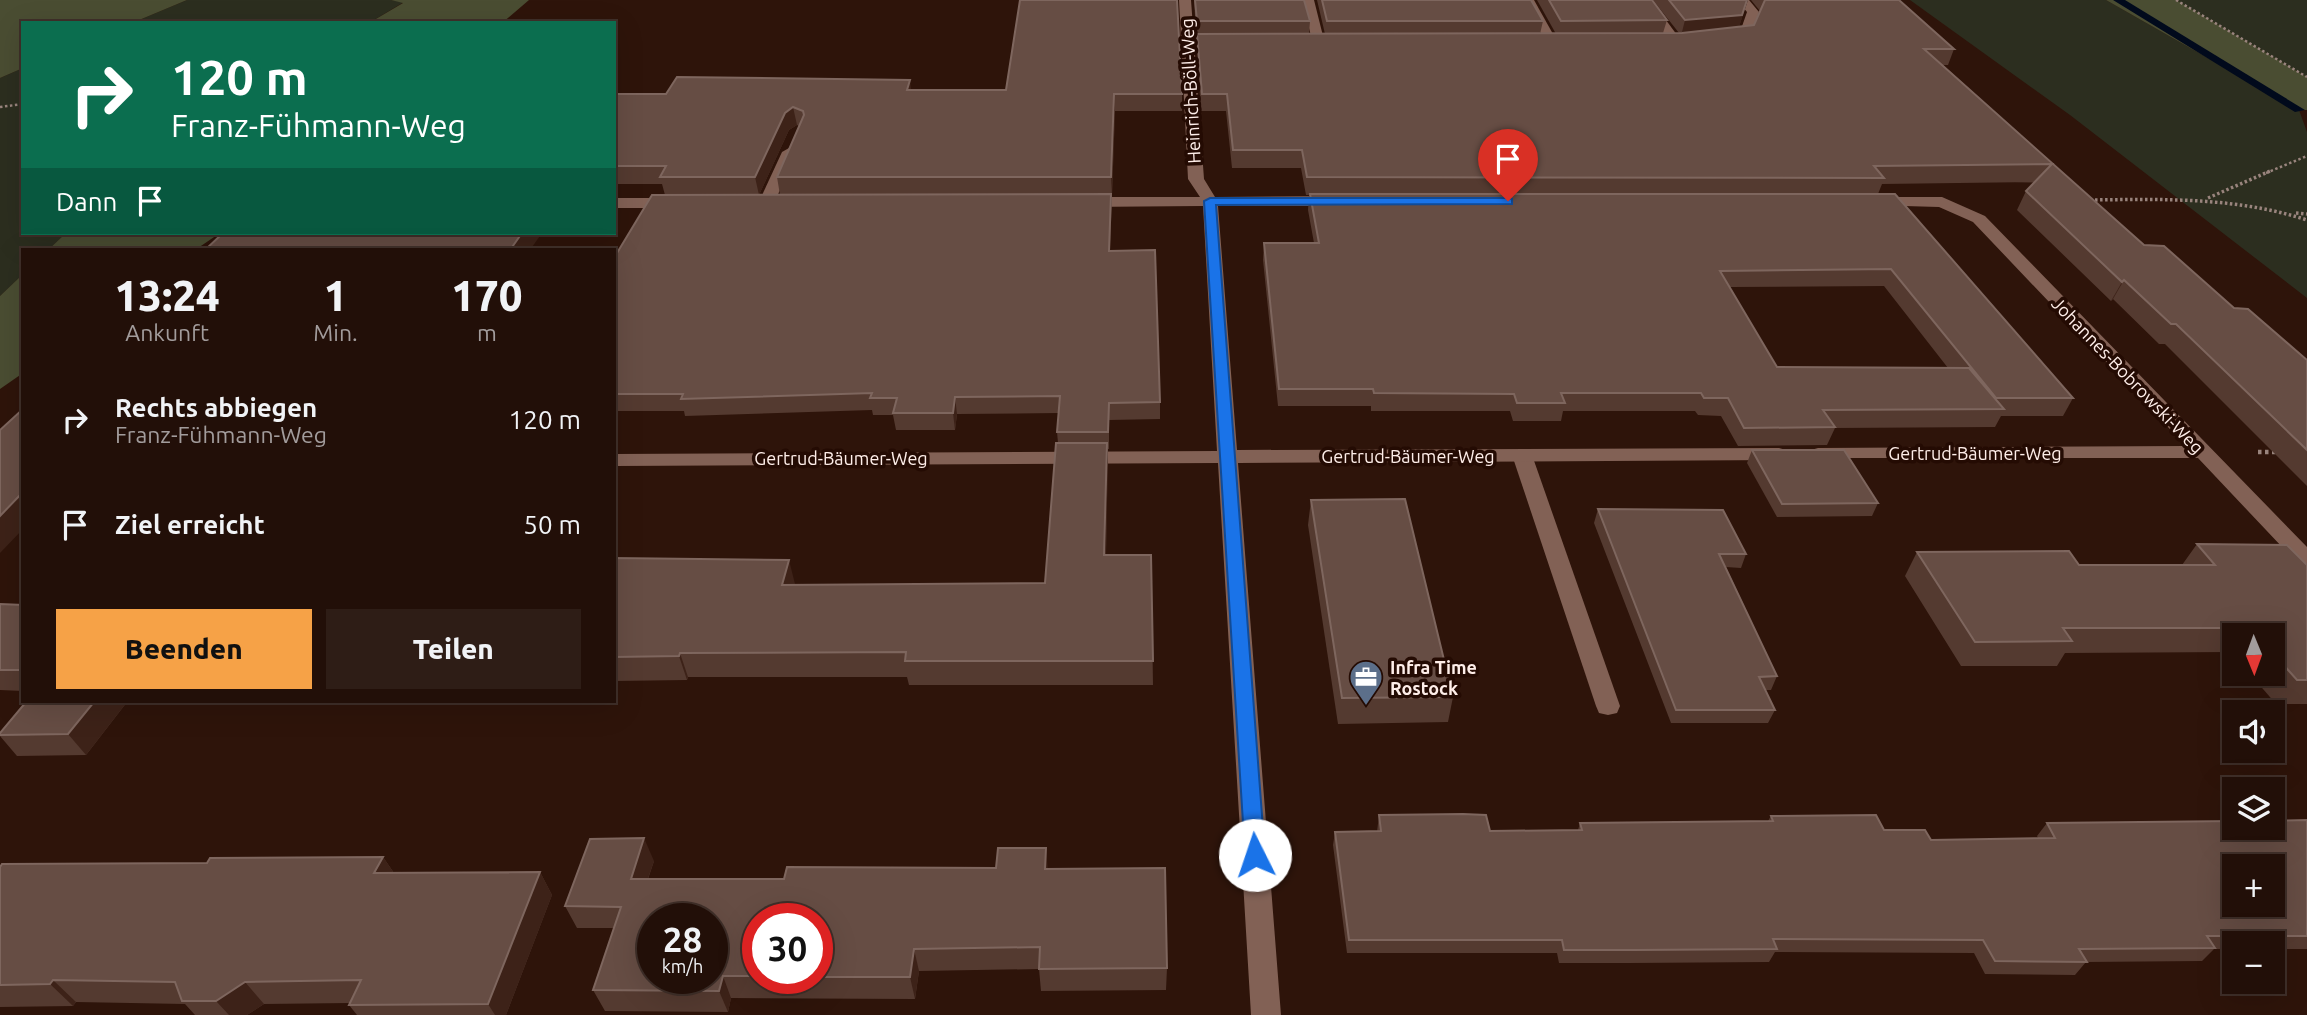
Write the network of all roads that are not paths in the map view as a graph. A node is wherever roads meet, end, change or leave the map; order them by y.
1 (1185, 0) edge
2 (1308, 0) edge
3 (1528, 0) edge
4 (1645, 0) edge
5 (1743, 0) edge
6 (1739, 36) edge
7 (1552, 43) edge
8 (1663, 43) edge
9 (1320, 44) edge
10 (793, 143) edge
11 (1210, 201) junction
12 (1348, 201) edge
13 (1071, 202) edge
14 (1859, 202) edge
15 (616, 203) edge
16 (697, 204) edge
17 (766, 204) edge
18 (2201, 452) junction
19 (1522, 455) junction
20 (1227, 456) junction
21 (616, 460) edge
22 (2307, 560) edge
23 (1608, 706) dead end
24 (1266, 1015) edge

1 - 11 street, Heinrich-Böll-Weg
2 - 9 street
3 - 7 street
4 - 8 street
5 - 6 street
10 - 17 street
11 - 12 street
11 - 13 street
11 - 20 street, Heinrich-Böll-Weg
14 - 18 street, Johannes-Bobrowski-Weg
15 - 16 street
18 - 19 street, Gertrud-Bäumer-Weg
18 - 22 street, Johannes-Bobrowski-Weg
19 - 20 street, Gertrud-Bäumer-Weg
19 - 23 street
20 - 21 street, Gertrud-Bäumer-Weg
20 - 24 street, Heinrich-Böll-Weg

